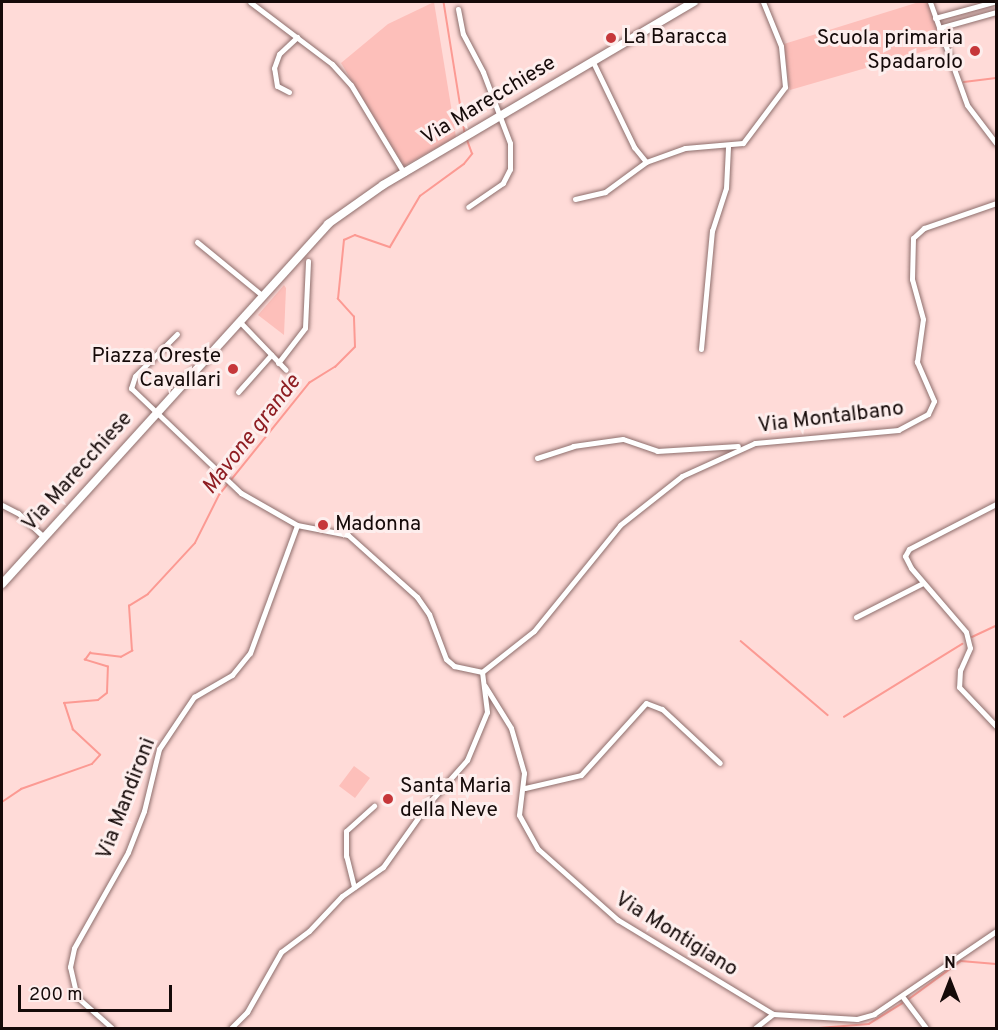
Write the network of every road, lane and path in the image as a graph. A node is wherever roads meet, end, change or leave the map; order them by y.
1 (250, 2) edge
2 (694, 2) edge
3 (763, 2) edge
4 (930, 2) edge
5 (993, 2) edge
6 (458, 9) dead end
7 (996, 12) edge
8 (936, 18) junction
9 (939, 28) junction
10 (297, 37) junction
11 (592, 60) junction
12 (289, 92) dead end
13 (500, 116) junction
14 (995, 141) edge
15 (728, 147) junction
16 (646, 162) junction
17 (404, 173) junction
18 (575, 199) dead end
19 (996, 203) edge
20 (468, 207) dead end
21 (197, 242) dead end
22 (308, 261) dead end
23 (263, 296) junction
24 (238, 324) junction
25 (177, 334) dead end
26 (701, 349) dead end
27 (271, 355) junction
28 (278, 363) junction
29 (286, 370) dead end
30 (238, 392) dead end
31 (157, 412) junction
32 (746, 445) junction
33 (537, 458) dead end
34 (996, 504) edge
35 (2, 505) edge
36 (297, 525) junction
37 (44, 537) junction
38 (923, 583) junction
39 (2, 584) edge
40 (856, 617) dead end
41 (482, 672) junction
42 (485, 686) junction
43 (996, 726) edge
44 (720, 763) dead end
45 (525, 788) junction
46 (374, 806) dead end
47 (354, 887) junction
48 (996, 931) edge
49 (902, 996) junction
50 (773, 1014) junction
51 (112, 1029) edge
52 (231, 1029) edge
53 (755, 1029) edge
54 (926, 1029) edge

1 - 10 street
2 - 11 main road, Via Marecchiese
3 - 15 street
4 - 8 street
5 - 8 street
6 - 13 street
7 - 9 street
8 - 9 street
9 - 14 street
10 - 12 street
10 - 17 street
11 - 13 main road, Via Marecchiese
11 - 16 street
13 - 17 main road, Via Marecchiese
13 - 20 street
15 - 16 street
15 - 26 street
16 - 18 street
17 - 23 main road, Via Marecchiese
19 - 32 street, Via Montalbano
21 - 23 street
22 - 28 street
23 - 24 main road, Via Marecchiese
24 - 27 street
24 - 31 main road, Via Marecchiese
25 - 31 street, Via Marecchiese
27 - 28 street
27 - 30 street
28 - 29 street
31 - 36 street
31 - 37 main road, Via Marecchiese
32 - 33 street, Via Montalbano
32 - 41 street, Via Montalbano
34 - 38 street
35 - 37 street
36 - 41 street
36 - 51 street, Via Mandironi
37 - 39 main road, Via Marecchiese
38 - 40 street
38 - 43 street
41 - 42 street
42 - 45 street, Via Montigiano
42 - 47 street
44 - 45 street
45 - 50 street, Via Montigiano
46 - 47 street
47 - 52 street
48 - 49 street
49 - 50 street
49 - 54 street
50 - 53 street

